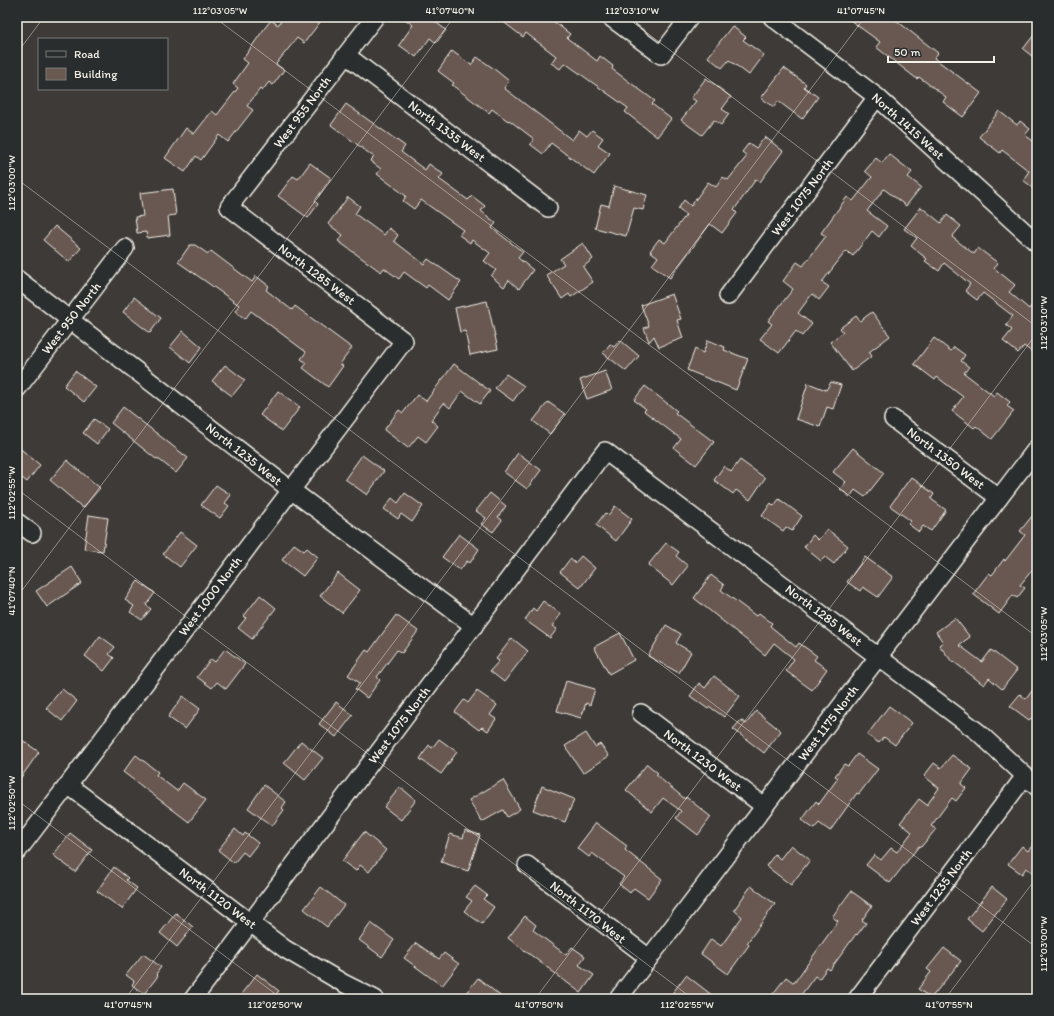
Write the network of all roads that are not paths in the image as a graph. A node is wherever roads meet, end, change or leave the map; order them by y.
1 (375, 17) edge
2 (610, 17) edge
3 (690, 17) edge
4 (772, 17) edge
5 (346, 55) junction
6 (877, 97) junction
7 (229, 207) joint
8 (548, 208) dead end
9 (1037, 243) edge
10 (125, 248) dead end
11 (17, 279) edge
12 (728, 296) dead end
13 (70, 320) junction
14 (404, 341) joint
15 (17, 389) edge
16 (893, 419) dead end
17 (1037, 448) edge
18 (605, 451) joint
19 (291, 490) junction
20 (999, 498) junction
21 (17, 522) edge
22 (32, 533) dead end
23 (474, 626) junction
24 (879, 656) junction
25 (641, 713) dead end
26 (1031, 781) edge
27 (68, 785) junction
28 (764, 806) junction
29 (17, 852) edge
30 (527, 865) dead end
31 (250, 922) junction
32 (649, 958) junction
33 (193, 999) edge
34 (375, 999) edge
35 (618, 999) edge
36 (857, 999) edge

1 - 5 street, West 955 North
2 - 3 street
4 - 6 street, North 1415 West
5 - 7 street, West 955 North
5 - 8 street, North 1335 West
6 - 9 street, North 1415 West
6 - 12 street, West 1075 North
7 - 14 street, North 1285 West
10 - 13 street, West 950 North
11 - 13 street, North 1235 West
13 - 15 street, West 950 North
13 - 19 street, North 1235 West
14 - 19 street, West 1000 North
16 - 20 street, North 1350 West
17 - 20 street, West 1175 North
18 - 23 street, West 1075 North
18 - 24 street, North 1285 West
19 - 23 street, North 1235 West
19 - 27 street, West 1000 North
20 - 24 street, West 1175 North
21 - 22 street
23 - 31 street, West 1075 North
24 - 26 street, North 1285 West
24 - 28 street, West 1175 North
25 - 28 street, North 1230 West
26 - 36 street, West 1235 North
27 - 29 street, West 1000 North
27 - 31 street, North 1120 West
28 - 32 street, West 1175 North
30 - 32 street, North 1170 West
31 - 33 street, West 1075 North
31 - 34 street, North 1120 West
32 - 35 street, West 1175 North

